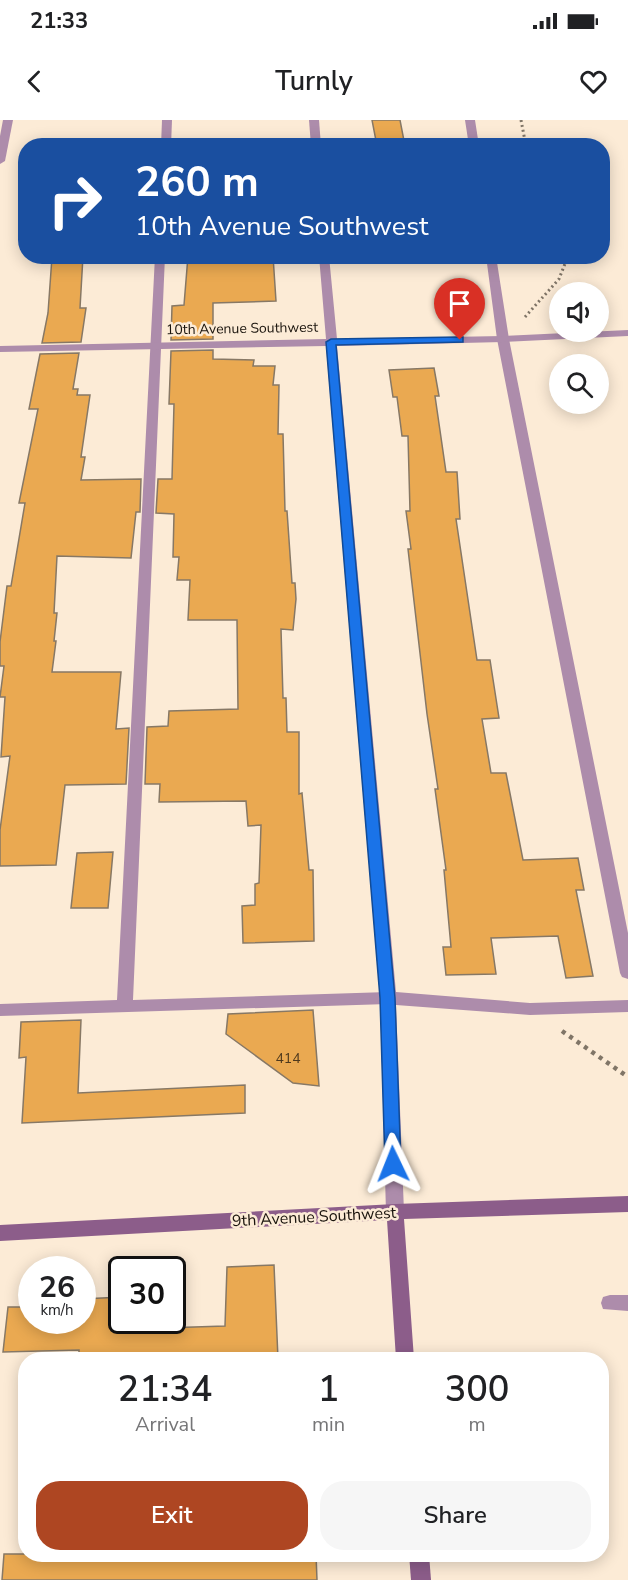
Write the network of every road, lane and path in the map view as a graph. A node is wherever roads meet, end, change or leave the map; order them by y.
1 (8, 120) edge
2 (167, 120) edge
3 (314, 120) edge
4 (470, 120) edge
5 (521, 120) edge
6 (166, 138) edge
7 (315, 138) edge
8 (473, 138) edge
9 (524, 138) edge
10 (0, 161) edge
11 (160, 264) edge
12 (325, 264) edge
13 (491, 264) edge
14 (565, 264) edge
15 (628, 333) edge
16 (503, 339) junction
17 (331, 342) junction
18 (155, 344) junction
19 (0, 349) edge
20 (628, 973) edge
21 (388, 998) junction
22 (125, 1006) junction
23 (628, 1006) edge
24 (0, 1010) edge
25 (530, 1010) junction
26 (628, 1077) edge
27 (628, 1204) edge
28 (395, 1212) junction
29 (0, 1233) edge
30 (405, 1352) edge
31 (420, 1562) edge
32 (421, 1580) edge

1 - 10 street
2 - 6 street
3 - 7 street
4 - 8 street
5 - 9 path
11 - 18 street
12 - 17 street
13 - 16 street
14 - 16 path
15 - 16 street, 10th Avenue Southwest
16 - 17 street, 10th Avenue Southwest
16 - 20 street
17 - 18 street, 10th Avenue Southwest
17 - 21 street
18 - 19 street, 10th Avenue Southwest
18 - 22 street
21 - 22 street
21 - 25 street
21 - 28 street
22 - 24 street
23 - 25 street
25 - 26 path
27 - 28 main road, 9th Avenue Southwest
28 - 29 main road, 9th Avenue Southwest
28 - 30 main road
31 - 32 main road

